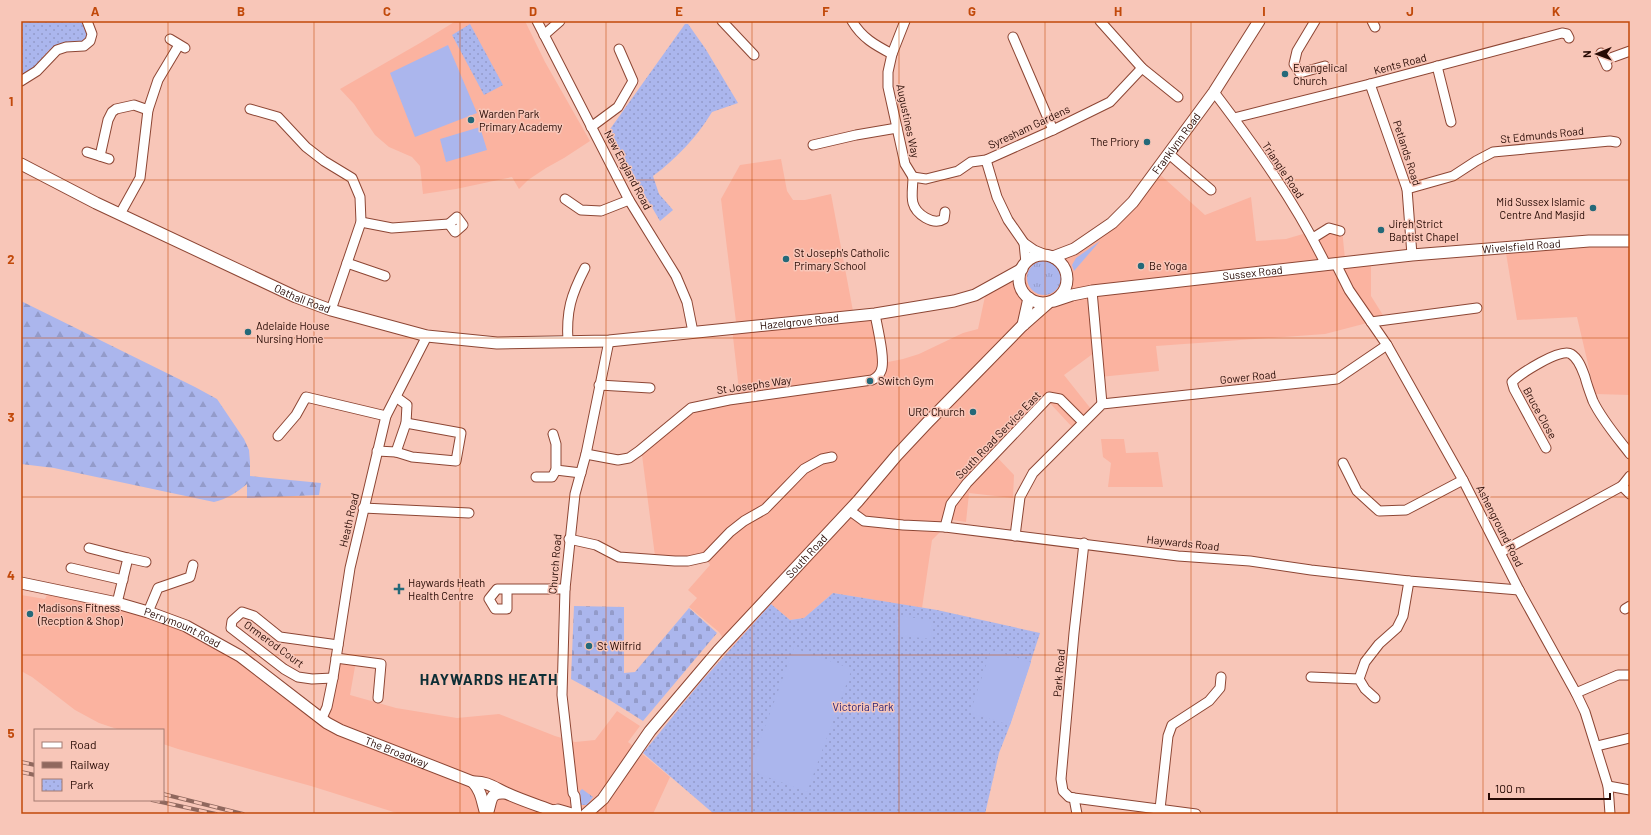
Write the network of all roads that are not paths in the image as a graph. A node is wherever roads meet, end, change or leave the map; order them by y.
1 (87, 21) edge
2 (537, 21) edge
3 (560, 21) edge
4 (722, 21) edge
5 (852, 21) edge
6 (905, 21) edge
7 (1100, 21) edge
8 (1259, 21) edge
9 (1315, 21) edge
10 (544, 35) junction
11 (1013, 37) dead end
12 (1569, 38) dead end
13 (170, 39) dead end
14 (619, 49) dead end
15 (1630, 51) edge
16 (892, 54) junction
17 (754, 55) dead end
18 (1604, 59) dead end
19 (1325, 66) dead end
20 (1437, 66) junction
21 (1142, 68) junction
22 (21, 82) edge
23 (1370, 84) junction
24 (1214, 92) junction
25 (1178, 97) dead end
26 (250, 109) dead end
27 (148, 110) junction
28 (1234, 118) junction
29 (1451, 122) dead end
30 (592, 127) junction
31 (897, 128) junction
32 (1053, 130) junction
33 (1616, 142) dead end
34 (813, 146) dead end
35 (87, 152) dead end
36 (1169, 154) junction
37 (100, 156) junction
38 (109, 159) dead end
39 (986, 160) junction
40 (21, 164) edge
41 (913, 178) junction
42 (1407, 189) junction
43 (1211, 190) dead end
44 (565, 199) dead end
45 (629, 200) junction
46 (945, 212) dead end
47 (120, 214) junction
48 (360, 222) junction
49 (449, 224) dead end
50 (1340, 231) dead end
51 (1312, 238) junction
52 (1630, 241) edge
53 (1024, 243) junction
54 (1074, 249) junction
55 (1412, 255) junction
56 (1050, 256) junction
57 (347, 263) junction
58 (1331, 264) junction
59 (1024, 266) junction
60 (585, 268) dead end
61 (1066, 273) junction
62 (385, 276) dead end
63 (987, 287) junction
64 (1021, 288) junction
65 (1092, 291) junction
66 (1029, 298) junction
67 (1051, 302) junction
68 (1477, 308) dead end
69 (331, 310) junction
70 (875, 314) junction
71 (1371, 322) junction
72 (1023, 325) junction
73 (693, 332) junction
74 (427, 336) junction
75 (609, 341) junction
76 (568, 342) junction
77 (1387, 346) junction
78 (599, 385) junction
79 (650, 388) dead end
80 (396, 397) junction
81 (1102, 404) junction
82 (386, 416) junction
83 (1083, 422) junction
84 (406, 423) junction
85 (553, 434) dead end
86 (278, 436) dead end
87 (1546, 448) dead end
88 (377, 452) junction
89 (396, 452) junction
90 (586, 454) junction
91 (1630, 454) edge
92 (832, 457) dead end
93 (1343, 463) dead end
94 (556, 470) junction
95 (581, 473) junction
96 (1630, 476) edge
97 (536, 477) dead end
98 (1463, 480) junction
99 (1622, 486) junction
100 (1630, 494) edge
101 (363, 508) junction
102 (849, 510) junction
103 (469, 513) dead end
104 (945, 527) junction
105 (1015, 536) junction
106 (569, 539) junction
107 (1084, 543) junction
108 (89, 548) dead end
109 (1501, 552) junction
110 (128, 558) junction
111 (146, 562) dead end
112 (193, 566) dead end
113 (71, 568) dead end
114 (123, 580) junction
115 (1409, 581) junction
116 (21, 583) edge
117 (507, 589) dead end
118 (565, 589) junction
119 (1519, 590) junction
120 (116, 603) junction
121 (148, 612) junction
122 (338, 645) junction
123 (336, 658) junction
124 (1630, 675) edge
125 (1221, 677) dead end
126 (1311, 677) dead end
127 (333, 678) junction
128 (1359, 679) junction
129 (1576, 693) junction
130 (378, 698) dead end
131 (1375, 698) dead end
132 (322, 718) junction
133 (1630, 738) edge
134 (1597, 746) junction
135 (473, 782) junction
136 (1608, 786) junction
137 (1630, 790) edge
138 (504, 793) junction
139 (573, 793) junction
140 (1074, 798) junction
141 (603, 799) junction
142 (1160, 809) junction
143 (556, 812) edge
144 (486, 814) edge
145 (572, 814) edge
146 (577, 814) edge
147 (586, 814) edge
148 (598, 814) edge
149 (1078, 814) edge
150 (1196, 814) edge
151 (1610, 814) edge

1 - 22 street
2 - 10 street, New England Road
3 - 10 street
4 - 17 street
5 - 16 street
6 - 16 street, Augustines Way
7 - 21 street
8 - 24 main road, Franklynn Road
9 - 19 street
10 - 30 street, New England Road
11 - 32 street
12 - 20 street, Kents Road
13 - 27 street
14 - 30 street
15 - 18 street
16 - 31 street, Augustines Way
20 - 23 street, Kents Road
20 - 29 street
21 - 25 street
21 - 32 street, Syresham Gardens
23 - 28 street, Kents Road
23 - 42 street, Petlands Road
24 - 28 street, Triangle Road
24 - 36 main road, Franklynn Road
26 - 48 street
27 - 37 street
27 - 47 street
28 - 51 street, Triangle Road
30 - 45 street, New England Road
31 - 34 street
31 - 41 street, Augustines Way
32 - 39 street, Syresham Gardens
33 - 42 street, St Edmunds Road
35 - 37 street
36 - 43 street
36 - 54 main road, Franklynn Road
37 - 38 street
39 - 41 street, Syresham Gardens
39 - 53 street
40 - 47 main road, Oathall Road
41 - 46 street
42 - 55 street, Petlands Road
44 - 45 street
45 - 73 street, New England Road
47 - 69 main road, Oathall Road
48 - 49 street
48 - 57 street
50 - 51 street
51 - 58 street, Triangle Road
52 - 55 main road, Wivelsfield Road
53 - 56 street
53 - 59 street
54 - 56 main road, Franklynn Road
54 - 61 main road
55 - 58 main road, Sussex Road
56 - 59 main road
56 - 61 main road
57 - 62 street
57 - 69 street
58 - 65 main road, Sussex Road
58 - 71 street, Ashenground Road
59 - 63 main road, Hazelgrove Road
59 - 64 main road
60 - 76 street
61 - 65 main road
61 - 67 main road
63 - 64 main road, Hazelgrove Road
63 - 70 main road, Hazelgrove Road
64 - 66 main road
65 - 67 main road, Sussex Road
65 - 81 street
66 - 67 main road
66 - 72 main road
67 - 72 main road, South Road
68 - 71 street
69 - 74 main road, Oathall Road
70 - 73 main road, Hazelgrove Road
70 - 90 street, St Josephs Way
71 - 77 street, Ashenground Road
72 - 102 main road, South Road
73 - 75 main road, Hazelgrove Road
74 - 76 main road, Oathall Road
74 - 80 street, Heath Road
75 - 76 main road, Oathall Road
75 - 78 street, Church Road
77 - 81 street, Gower Road
77 - 98 street, Ashenground Road
78 - 79 street
78 - 90 street, Church Road
80 - 82 street, Heath Road
80 - 84 street
81 - 83 street
82 - 86 street
82 - 88 street, Heath Road
83 - 104 street, South Road Service East
83 - 105 street
84 - 89 street
84 - 89 street
85 - 94 street
87 - 91 street, Bruce Close
88 - 89 street
88 - 101 street, Heath Road
90 - 95 street, Church Road
92 - 106 street
93 - 98 street
94 - 95 street
94 - 97 street
95 - 106 street, Church Road
96 - 99 street
98 - 109 street, Ashenground Road
99 - 100 street
99 - 109 street
101 - 103 street
101 - 122 street, Heath Road
102 - 104 street, Haywards Road
102 - 141 main road, South Road
104 - 105 street, Haywards Road
105 - 107 street, Haywards Road
106 - 118 street, Church Road
107 - 115 street, Haywards Road
107 - 140 street, Park Road
108 - 110 street
109 - 119 street, Ashenground Road
110 - 111 street
110 - 114 street
112 - 121 street
113 - 114 street
114 - 120 street
115 - 119 street, Haywards Road
115 - 128 street
116 - 120 main road, Perrymount Road
117 - 118 street
118 - 139 street, Church Road
119 - 129 street, Ashenground Road
120 - 121 main road, Perrymount Road
121 - 132 main road, Perrymount Road
122 - 123 street, Heath Road
122 - 127 street, Ormerod Court
123 - 127 street, Heath Road
123 - 130 street
124 - 129 street
125 - 142 street
126 - 128 street
127 - 132 street, Heath Road
128 - 131 street
129 - 134 street, Ashenground Road
132 - 135 main road, The Broadway
133 - 134 street
134 - 136 street, Ashenground Road
135 - 138 main road, The Broadway
135 - 144 main road
136 - 137 street
136 - 151 street, Ashenground Road
138 - 143 main road, The Broadway
138 - 144 main road
139 - 143 street
139 - 146 street, Church Road
140 - 142 street
140 - 149 street
141 - 147 main road
141 - 148 main road
142 - 150 street
143 - 145 main road, The Broadway

